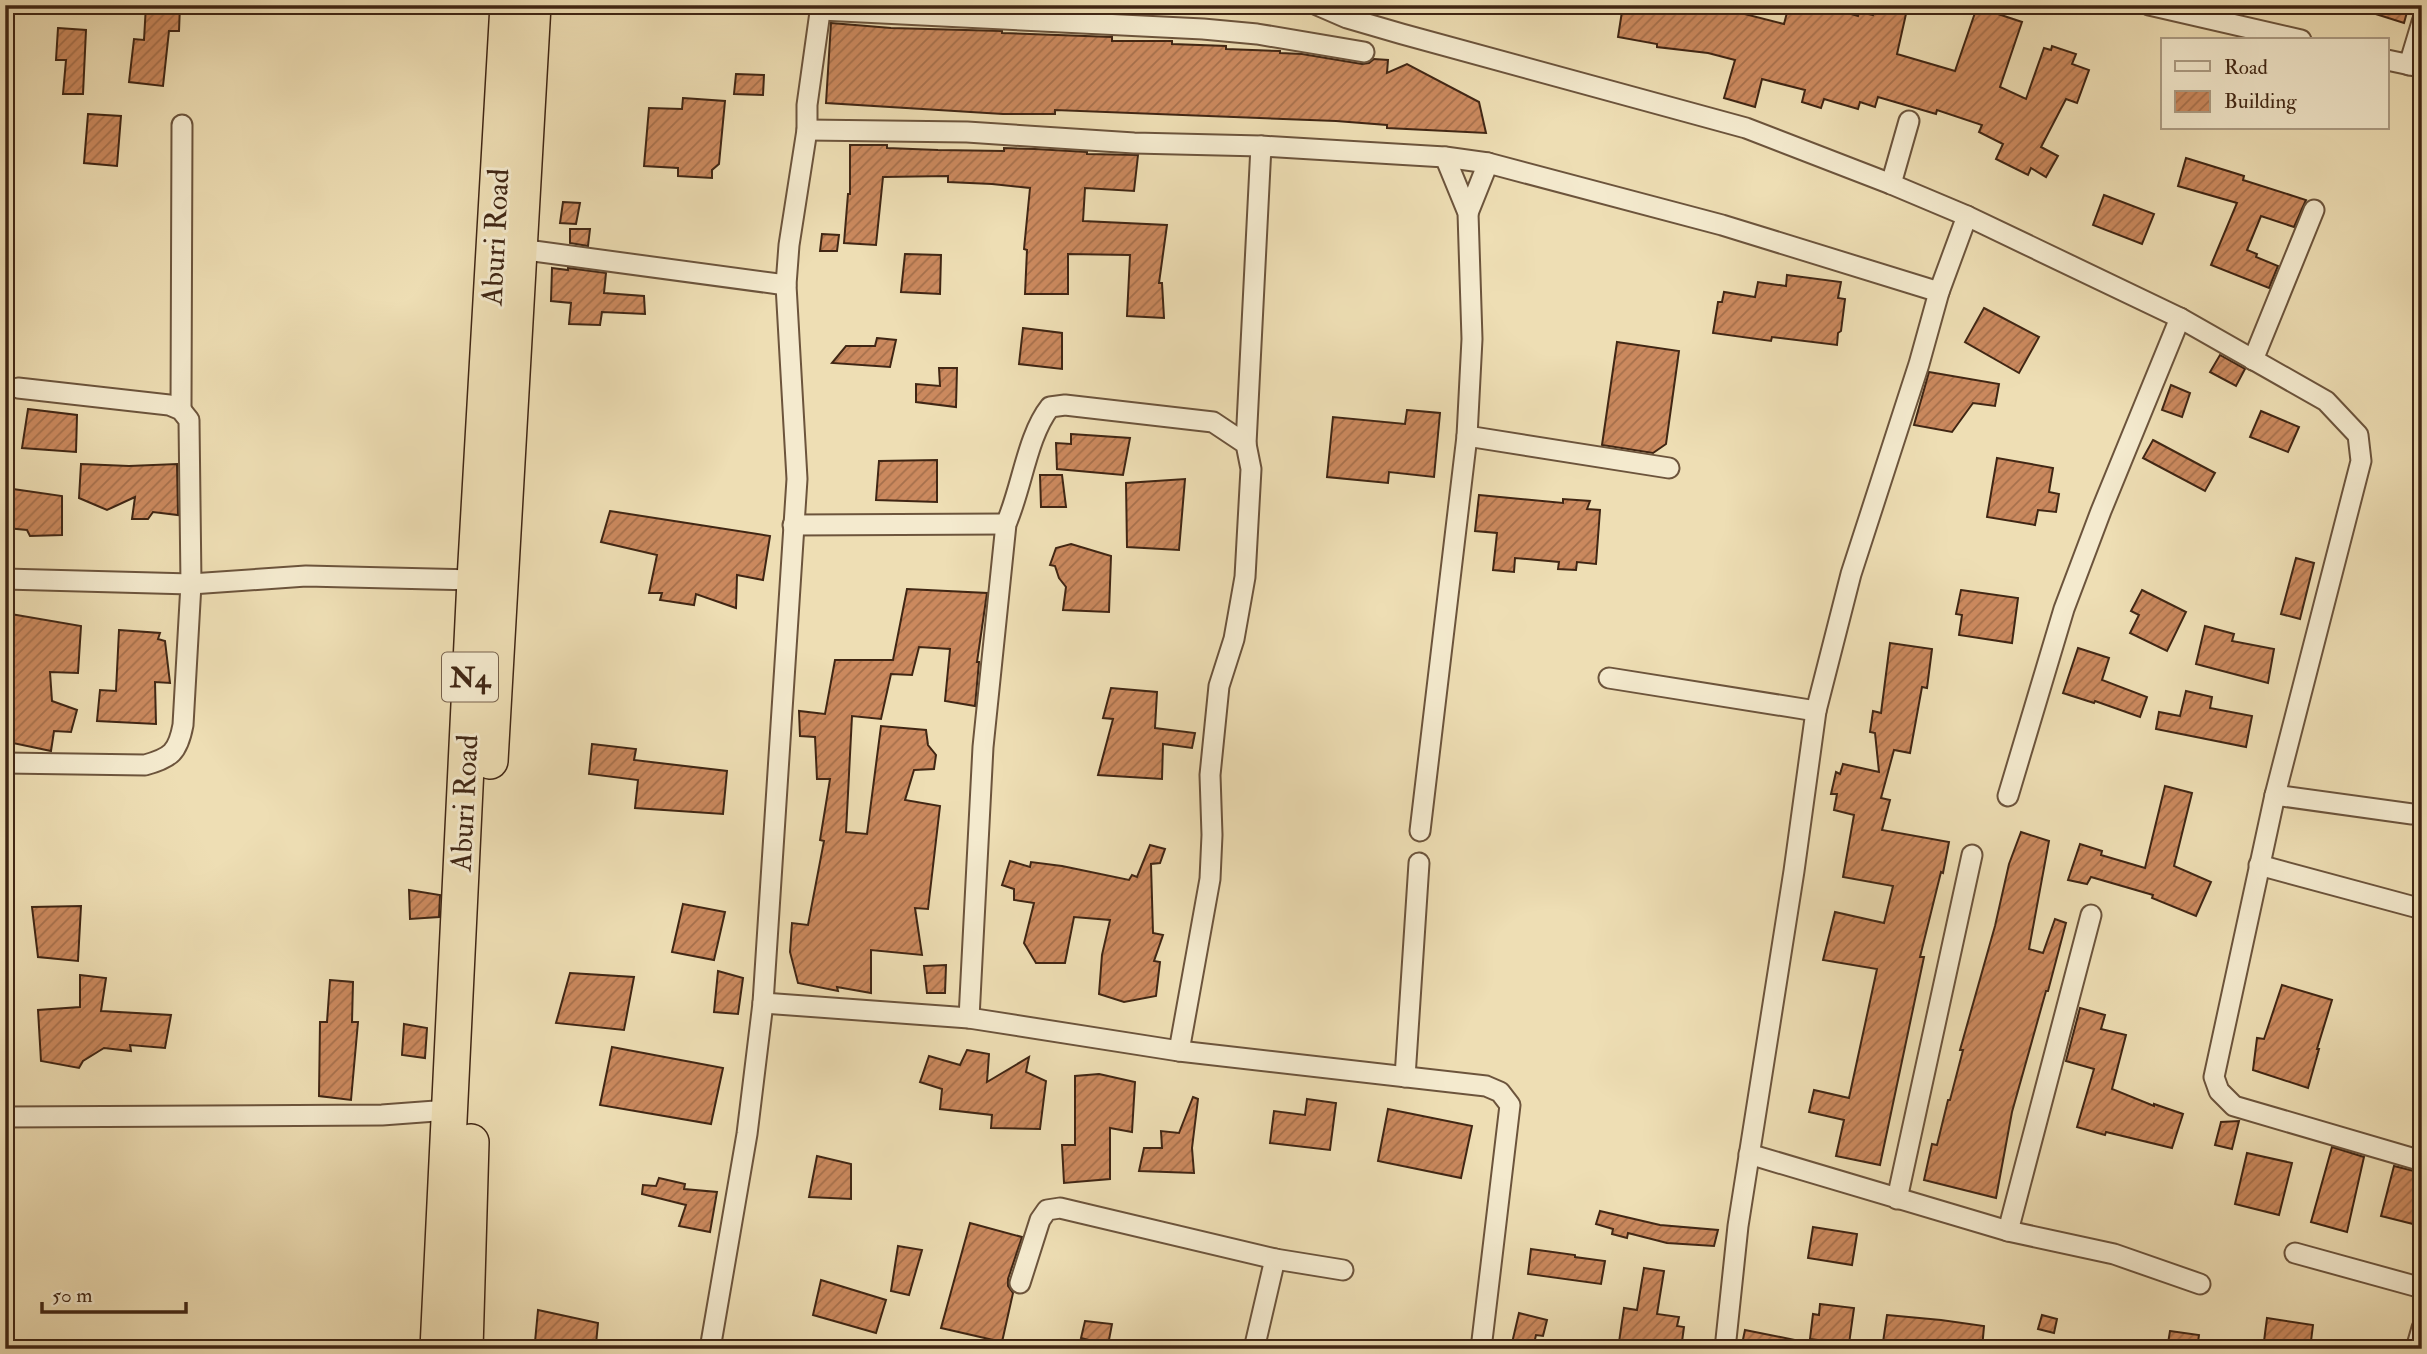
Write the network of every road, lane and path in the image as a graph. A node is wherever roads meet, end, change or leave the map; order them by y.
1 (508, 5) edge
2 (533, 5) edge
3 (1317, 5) edge
4 (2149, 5) edge
5 (821, 8) edge
6 (2422, 22) edge
7 (2292, 38) edge
8 (1364, 52) dead end
9 (2388, 60) edge
10 (2415, 66) edge
11 (1909, 121) dead end
12 (182, 125) dead end
13 (807, 130) junction
14 (1261, 146) junction
15 (1445, 158) junction
16 (1488, 163) junction
17 (1891, 184) junction
18 (2314, 210) dead end
19 (1468, 213) junction
20 (1967, 216) junction
21 (519, 249) junction
22 (786, 285) junction
23 (1939, 292) junction
24 (2180, 318) junction
25 (2253, 360) junction
26 (18, 388) dead end
27 (181, 410) junction
28 (1467, 436) junction
29 (1246, 444) junction
30 (1669, 468) dead end
31 (1006, 524) junction
32 (793, 525) junction
33 (5, 579) edge
34 (475, 580) junction
35 (191, 584) junction
36 (1609, 678) dead end
37 (1816, 711) junction
38 (5, 763) edge
39 (2275, 795) junction
40 (2008, 796) dead end
41 (2412, 814) dead end
42 (1420, 831) dead end
43 (1972, 855) dead end
44 (1419, 863) dead end
45 (2259, 865) junction
46 (2422, 909) edge
47 (2091, 915) dead end
48 (763, 1003) junction
49 (969, 1018) junction
50 (1179, 1051) junction
51 (1405, 1077) junction
52 (449, 1110) junction
53 (5, 1117) edge
54 (1749, 1154) junction
55 (2422, 1161) edge
56 (1897, 1199) junction
57 (2008, 1231) junction
58 (2295, 1253) dead end
59 (1275, 1259) junction
60 (1343, 1270) dead end
61 (1020, 1283) dead end
62 (2200, 1283) dead end
63 (2422, 1288) edge
64 (2422, 1328) edge
65 (438, 1349) edge
66 (465, 1349) edge
67 (710, 1349) edge
68 (1254, 1349) edge
69 (1481, 1349) edge
70 (1724, 1349) edge
71 (2416, 1349) edge

1 - 34 highway, Aburi Road / N4
2 - 21 highway, Aburi Road / N4
3 - 17 street
4 - 7 street
5 - 8 street
5 - 13 street
6 - 10 street
9 - 10 street
11 - 17 street
12 - 27 street
13 - 14 street
13 - 22 street
14 - 15 street
14 - 29 street
15 - 16 street
15 - 19 street
16 - 19 street
16 - 23 street
17 - 20 street
18 - 25 street
19 - 28 street
20 - 23 street
20 - 24 street
21 - 22 street
21 - 66 highway, Aburi Road / N4
22 - 32 street
23 - 37 street
24 - 25 street
24 - 40 street
25 - 39 street
26 - 27 street
27 - 35 street
28 - 30 street
28 - 42 street
29 - 31 street
29 - 50 street
31 - 32 street
31 - 49 street
32 - 48 street
33 - 35 street
34 - 35 street
34 - 52 highway, Aburi Road / N4
35 - 38 street
36 - 37 street
37 - 54 street
39 - 41 street
39 - 45 street
43 - 56 street
44 - 51 street
45 - 46 street
45 - 55 street
47 - 57 street
48 - 49 street
48 - 67 street
49 - 50 street
50 - 51 street
51 - 69 street
52 - 53 street
52 - 65 highway, Aburi Road / N4
54 - 56 street
54 - 70 street
56 - 57 street
57 - 62 street
58 - 63 street
59 - 60 street
59 - 61 street
59 - 68 street
64 - 71 street

